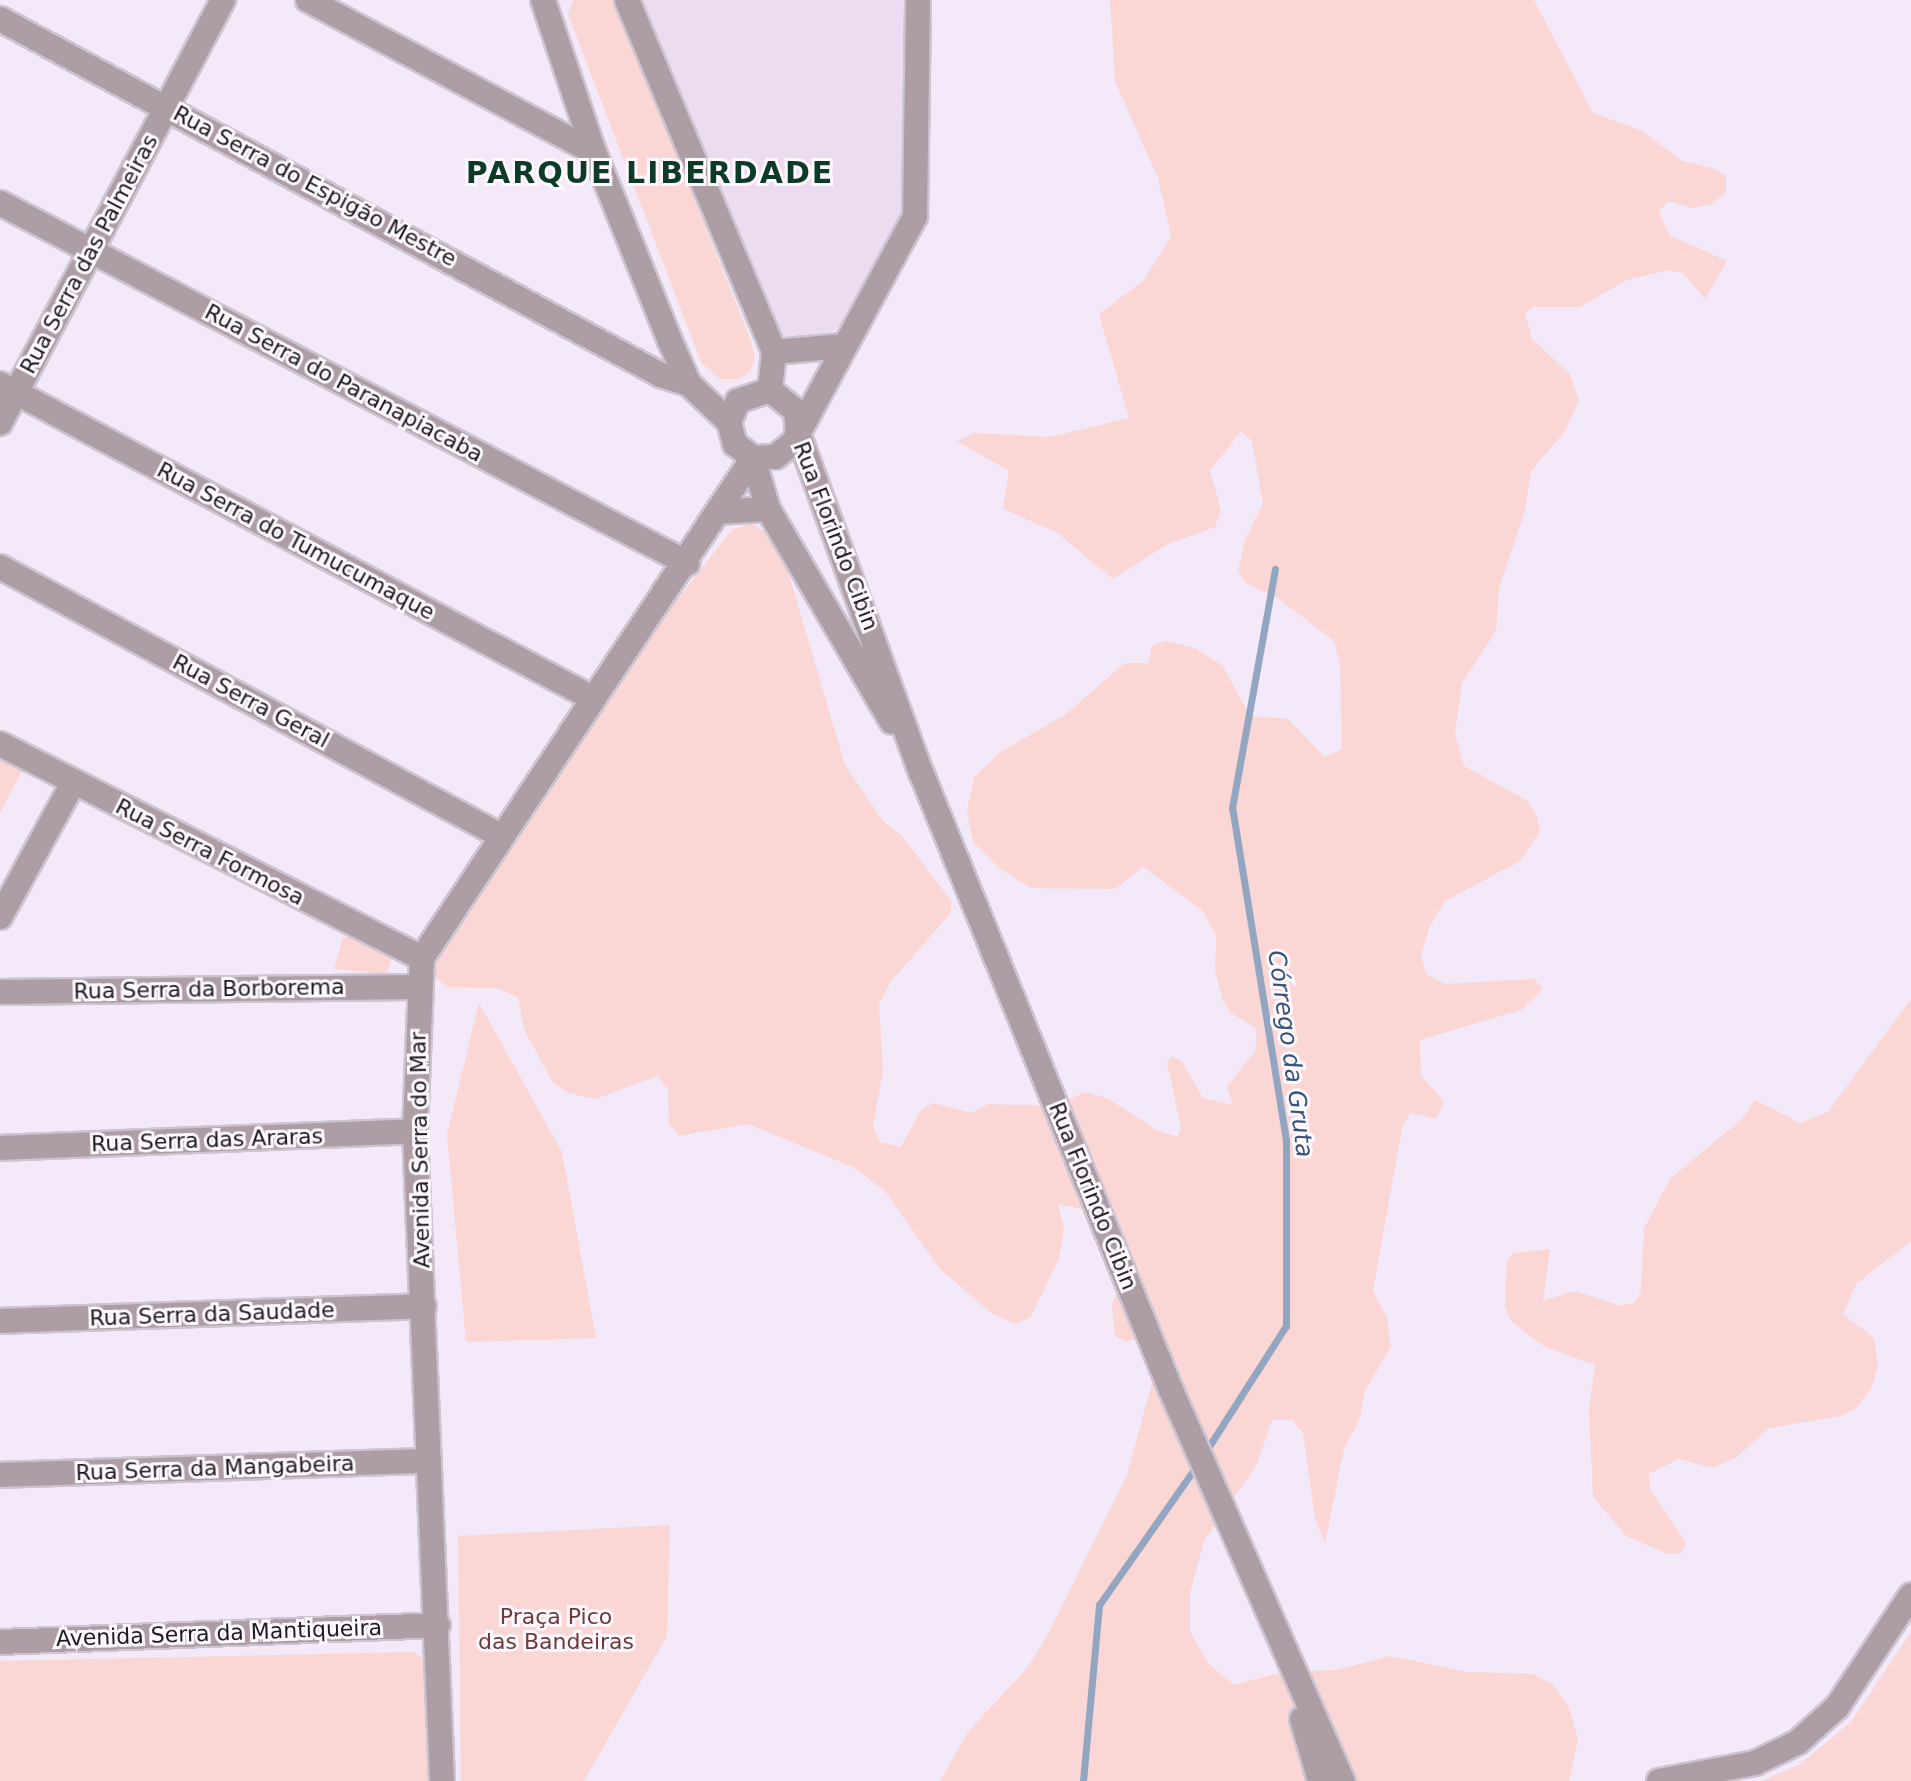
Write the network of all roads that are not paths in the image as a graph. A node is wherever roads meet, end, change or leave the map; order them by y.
1 (223, 0) edge
2 (308, 0) edge
3 (543, 0) edge
4 (627, 0) edge
5 (918, 0) edge
6 (0, 19) edge
7 (576, 97) junction
8 (168, 107) junction
9 (544, 125) junction
10 (594, 152) junction
11 (0, 203) edge
12 (89, 249) junction
13 (670, 341) junction
14 (843, 346) junction
15 (774, 352) junction
16 (629, 354) junction
17 (689, 384) junction
18 (8, 388) edge
19 (780, 396) junction
20 (729, 422) junction
21 (0, 423) edge
22 (798, 433) junction
23 (753, 458) junction
24 (768, 509) junction
25 (718, 512) junction
26 (687, 563) junction
27 (0, 567) edge
28 (592, 698) junction
29 (0, 744) edge
30 (921, 772) junction
31 (73, 783) junction
32 (501, 836) junction
33 (0, 917) edge
34 (422, 958) junction
35 (418, 987) junction
36 (0, 992) edge
37 (415, 1131) junction
38 (0, 1148) edge
39 (424, 1306) junction
40 (0, 1321) edge
41 (429, 1461) junction
42 (0, 1475) edge
43 (1911, 1595) edge
44 (1272, 1617) junction
45 (438, 1625) junction
46 (0, 1642) edge
47 (442, 1781) edge
48 (1320, 1781) edge
49 (1343, 1781) edge
50 (1659, 1781) edge

1 - 8 street, Rua Serra das Palmeiras
2 - 9 street
3 - 7 street
4 - 15 street, Rua Florindo Cibin
5 - 14 street
6 - 8 street, Rua Serra do Espigão Mestre
7 - 9 street
7 - 10 street
8 - 12 street, Rua Serra das Palmeiras
8 - 16 street, Rua Serra do Espigão Mestre
9 - 10 street
10 - 13 street
11 - 12 street, Rua Serra do Paranapiacaba
12 - 18 street, Rua Serra das Palmeiras
12 - 26 street, Rua Serra do Paranapiacaba
13 - 16 street
13 - 17 street
14 - 15 street
14 - 19 street
14 - 22 street
15 - 19 street, Rua Florindo Cibin
16 - 17 street, Rua Serra do Espigão Mestre
17 - 20 street
18 - 21 street, Rua Serra das Palmeiras
18 - 28 street, Rua Serra do Tumucumaque
19 - 20 street
19 - 22 street, Rua Florindo Cibin
20 - 23 street
22 - 23 street
22 - 30 street, Rua Florindo Cibin
23 - 24 street, Rua Florindo Cibin
23 - 25 street, Avenida Serra do Mar
24 - 25 street
24 - 30 street, Rua Florindo Cibin
25 - 26 street, Avenida Serra do Mar
26 - 28 street, Avenida Serra do Mar
27 - 32 street, Rua Serra Geral
28 - 32 street, Avenida Serra do Mar
29 - 31 street, Rua Serra Formosa
30 - 44 street, Rua Florindo Cibin
31 - 33 street
31 - 34 street, Rua Serra Formosa
32 - 34 street, Avenida Serra do Mar
34 - 35 street, Avenida Serra do Mar
35 - 36 street, Rua Serra da Borborema
35 - 37 street, Avenida Serra do Mar
37 - 38 street, Rua Serra das Araras
37 - 39 street, Avenida Serra do Mar
39 - 40 street, Rua Serra da Saudade
39 - 41 street, Avenida Serra do Mar
41 - 42 street, Rua Serra da Mangabeira
41 - 45 street, Avenida Serra do Mar
43 - 50 street
44 - 48 street, Rua Florindo Cibin
44 - 49 street, Rua Florindo Cibin
45 - 46 street, Avenida Serra da Mantiqueira
45 - 47 street, Avenida Serra do Mar

